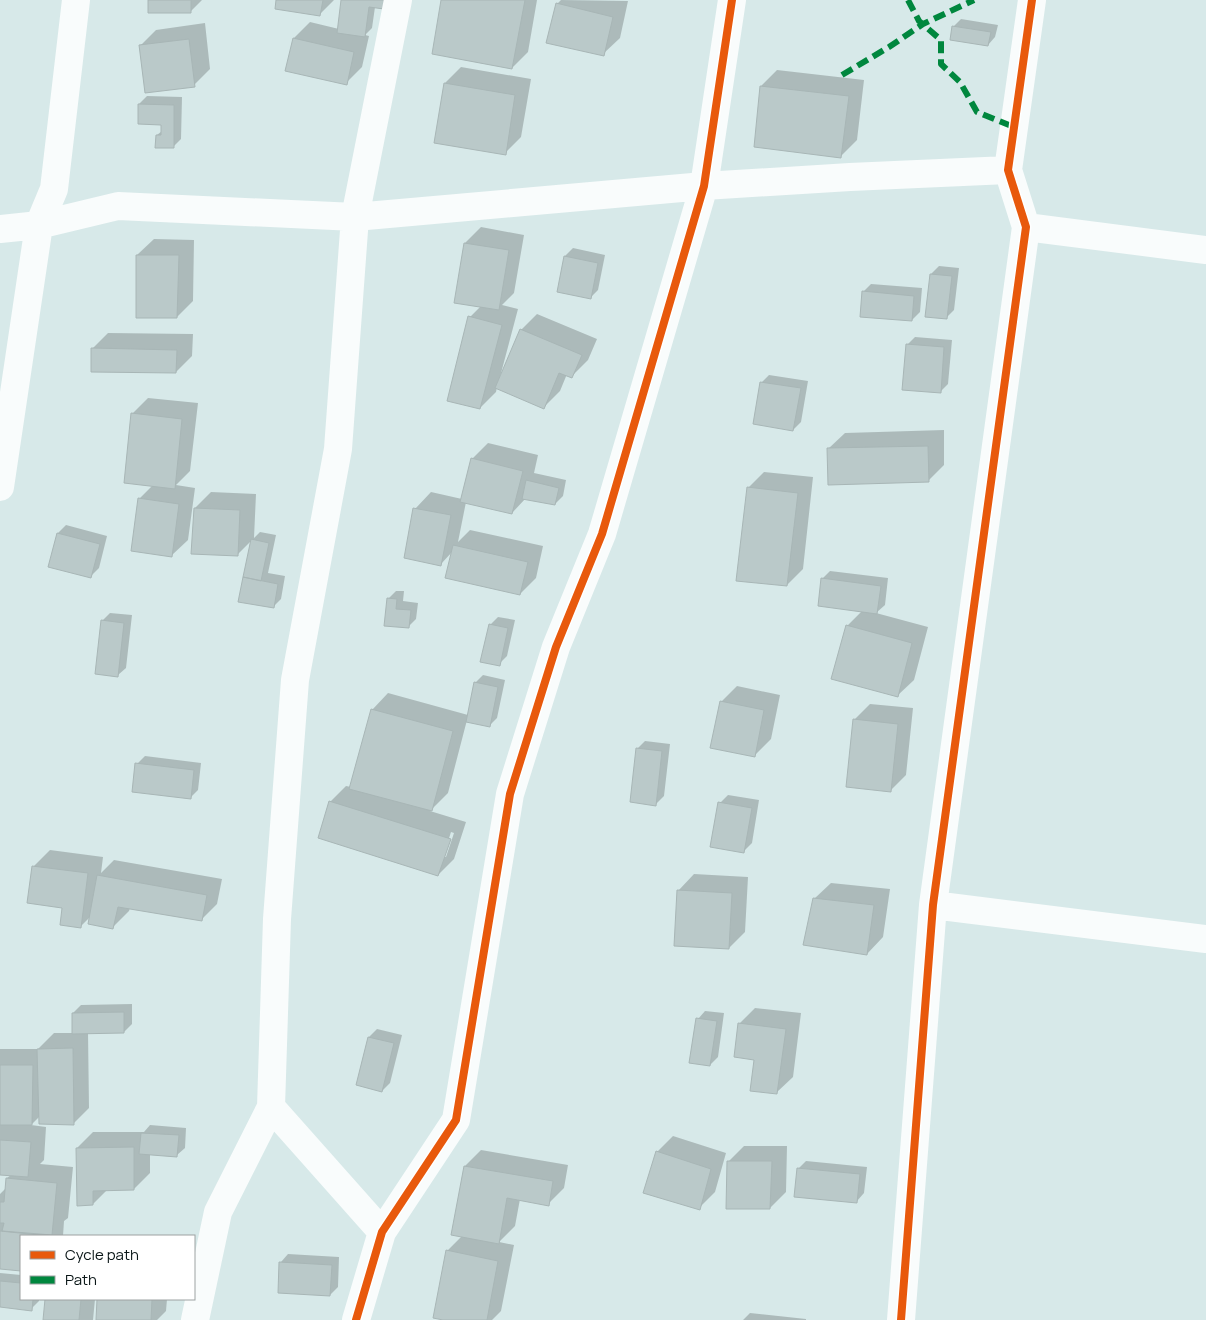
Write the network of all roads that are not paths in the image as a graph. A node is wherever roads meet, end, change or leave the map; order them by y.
1 (76, 0) edge
2 (398, 0) edge
3 (732, 0) edge
4 (1032, 0) edge
5 (1008, 170) junction
6 (704, 186) junction
7 (356, 217) junction
8 (39, 225) junction
9 (1026, 227) junction
10 (0, 229) edge
11 (1206, 250) edge
12 (0, 487) edge
13 (933, 905) junction
14 (1206, 939) edge
15 (271, 1107) junction
16 (382, 1232) junction
17 (195, 1320) edge
18 (356, 1320) edge
19 (901, 1320) edge

1 - 8 street
2 - 7 street
3 - 6 street
4 - 5 street
5 - 6 street
5 - 9 street
6 - 7 street
6 - 16 street
7 - 8 street
7 - 15 street
8 - 10 street
8 - 12 street
9 - 11 street
9 - 13 street
13 - 14 street
13 - 19 street
15 - 16 street
15 - 17 street
16 - 18 street

